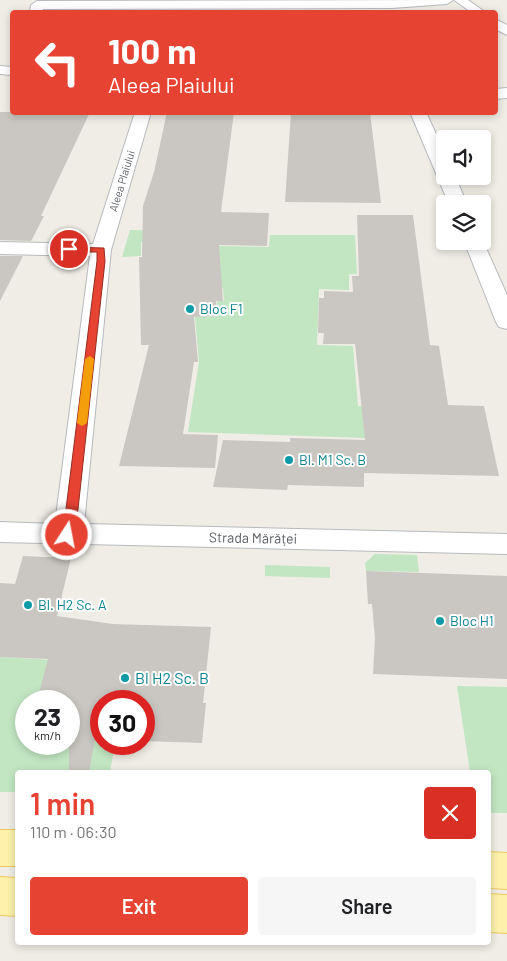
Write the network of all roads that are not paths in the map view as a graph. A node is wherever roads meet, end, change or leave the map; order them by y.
1 (447, 0) edge
2 (460, 0) edge
3 (36, 10) edge
4 (476, 10) edge
5 (142, 115) edge
6 (419, 115) edge
7 (436, 153) edge
8 (0, 248) edge
9 (101, 250) junction
10 (478, 250) edge
11 (507, 322) edge
12 (0, 532) edge
13 (67, 535) junction
14 (507, 544) edge
15 (0, 848) edge
16 (15, 848) edge
17 (491, 870) edge
18 (507, 871) edge
19 (0, 896) edge
20 (15, 897) edge
21 (491, 913) edge
22 (507, 914) edge

1 - 3 street
2 - 4 street
5 - 9 street, Aleea Plaiului
6 - 7 street
8 - 9 street
9 - 13 street, Aleea Plaiului
10 - 11 street
12 - 13 street, Strada Mărăței
13 - 14 street, Strada Mărăței
15 - 16 main road
17 - 18 main road
19 - 20 main road
21 - 22 main road

